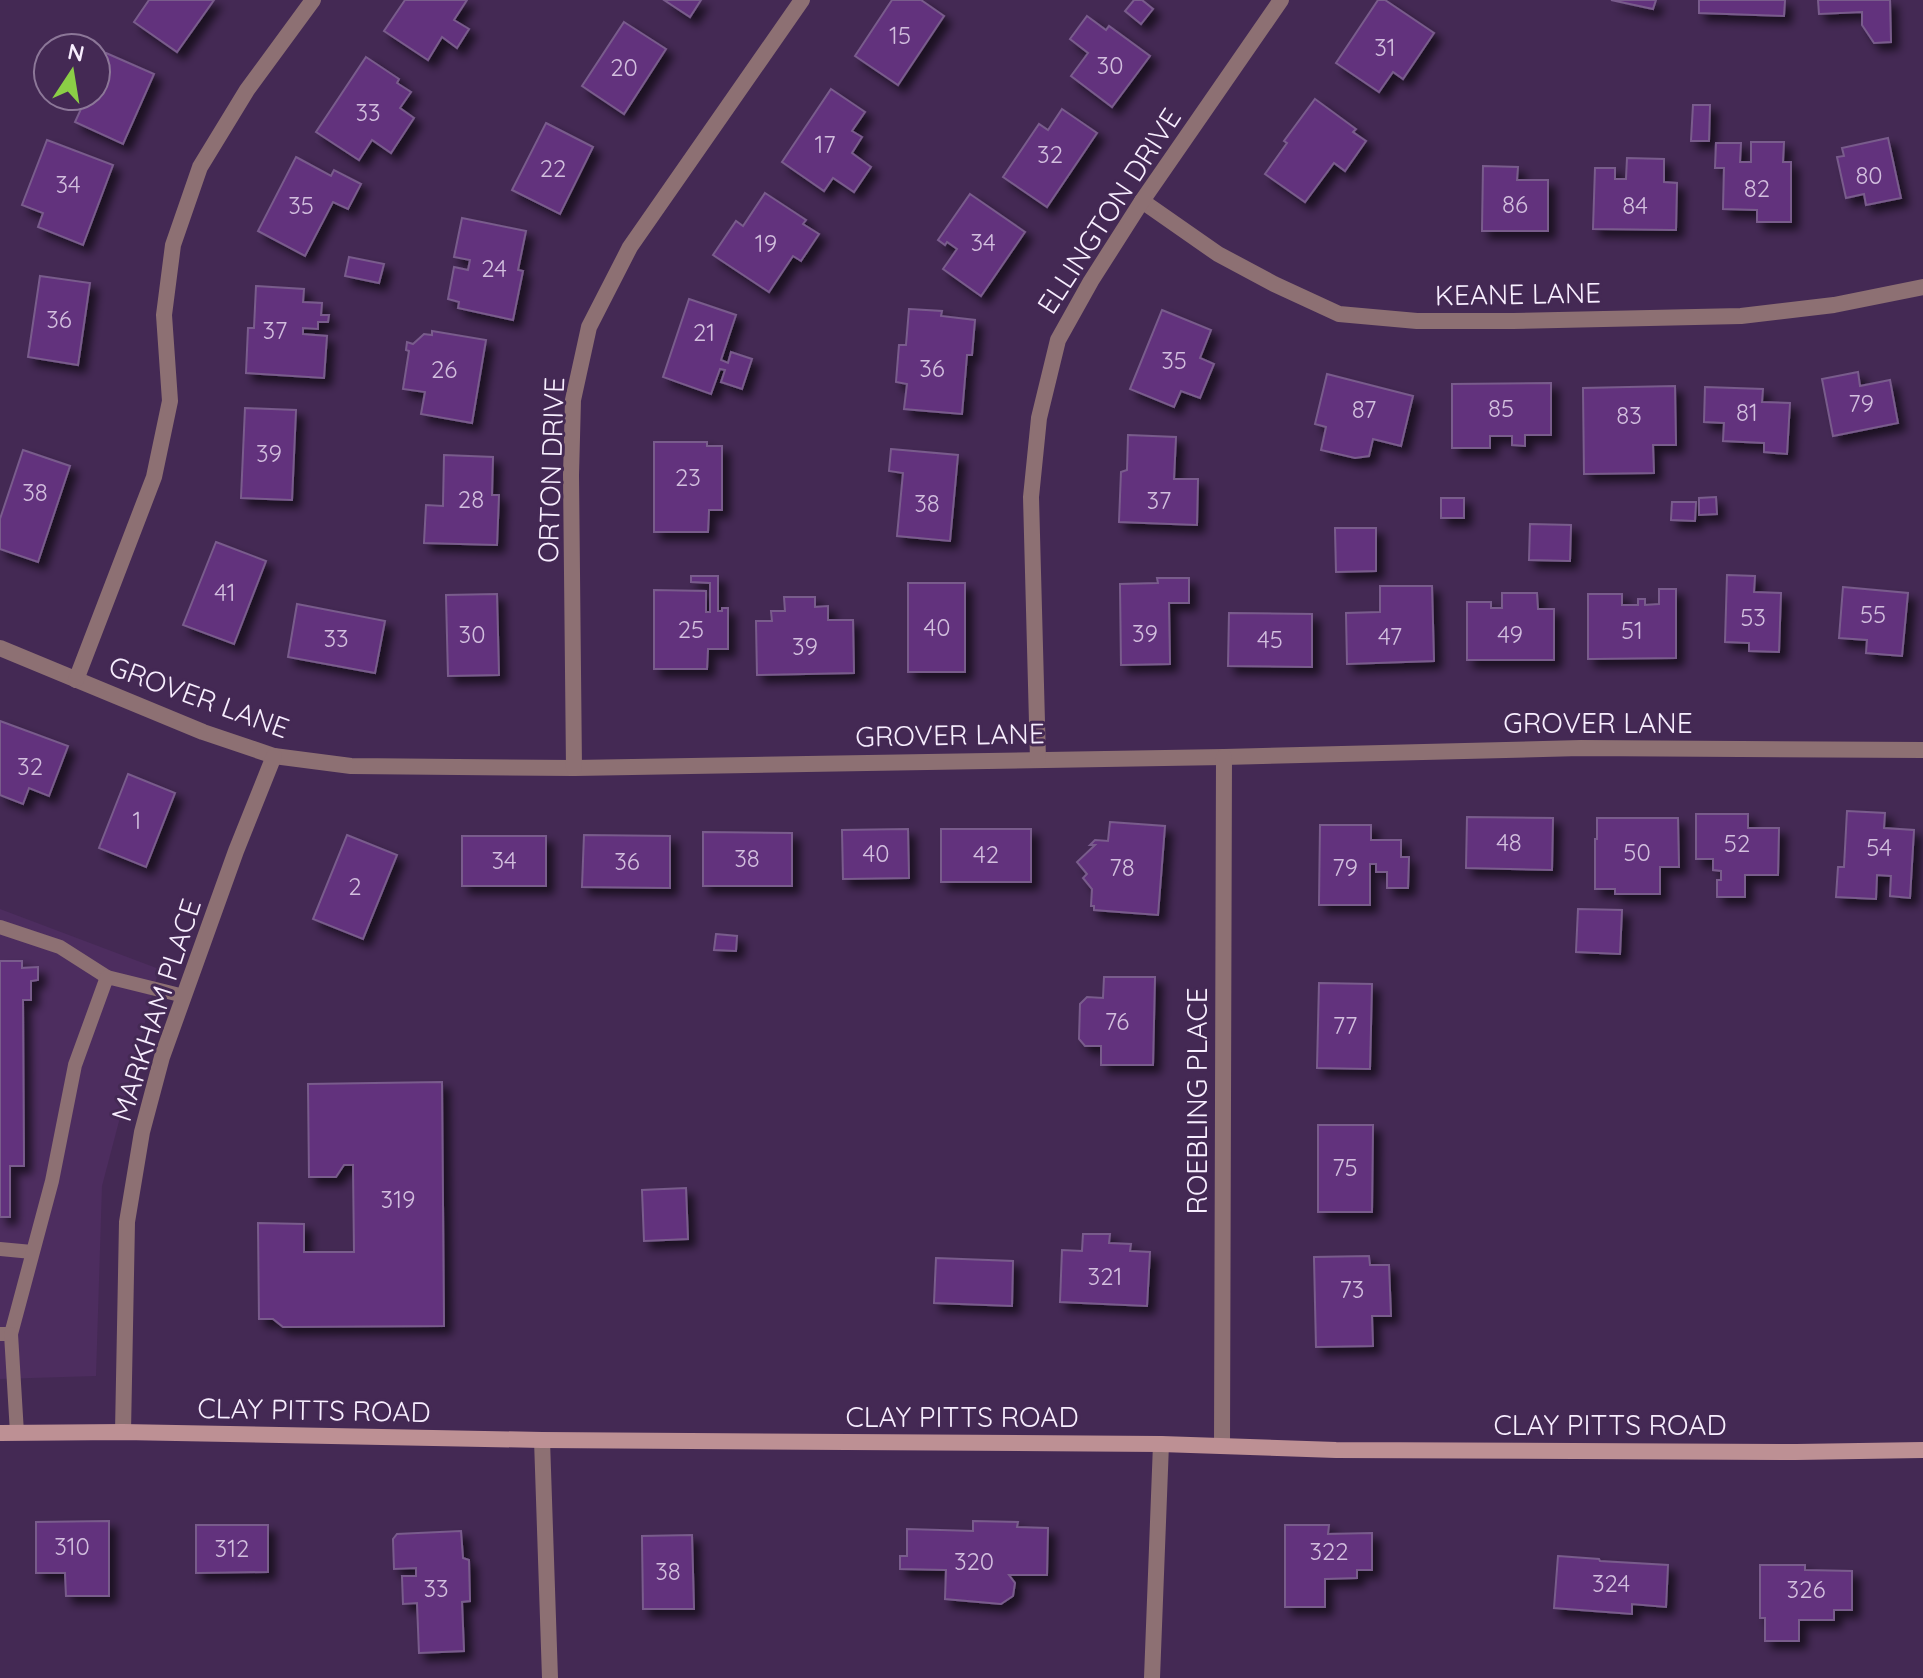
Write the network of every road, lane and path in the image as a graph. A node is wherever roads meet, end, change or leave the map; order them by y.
1 (313, 0) edge
2 (802, 0) edge
3 (1281, 0) edge
4 (1142, 201) junction
5 (1923, 287) edge
6 (0, 648) edge
7 (76, 680) junction
8 (1923, 750) edge
9 (274, 756) junction
10 (1224, 757) junction
11 (1038, 760) junction
12 (574, 768) junction
13 (0, 927) edge
14 (107, 977) junction
15 (184, 996) junction
16 (0, 1249) edge
17 (32, 1252) junction
18 (6, 1334) edge
19 (123, 1432) junction
20 (8, 1433) edge
21 (542, 1440) junction
22 (1161, 1444) junction
23 (1222, 1446) junction
24 (1923, 1450) edge
25 (550, 1678) edge
26 (1152, 1678) edge

1 - 7 street
2 - 12 street, ORTON DRIVE
3 - 4 street, ELLINGTON DRIVE
4 - 5 street, KEANE LANE
4 - 11 street, ELLINGTON DRIVE
6 - 7 street, GROVER LANE
7 - 9 street, GROVER LANE
8 - 10 street, GROVER LANE
9 - 12 street, GROVER LANE
9 - 15 street, MARKHAM PLACE
10 - 11 street, GROVER LANE
10 - 23 street, ROEBLING PLACE
11 - 12 street, GROVER LANE
13 - 14 lane
14 - 15 lane
14 - 17 lane
15 - 19 street, MARKHAM PLACE
16 - 17 lane
17 - 18 lane
18 - 20 lane
19 - 20 street, CLAY PITTS ROAD
19 - 21 street, CLAY PITTS ROAD
21 - 22 street, CLAY PITTS ROAD
21 - 25 street
22 - 23 street, CLAY PITTS ROAD
22 - 26 street
23 - 24 street, CLAY PITTS ROAD

